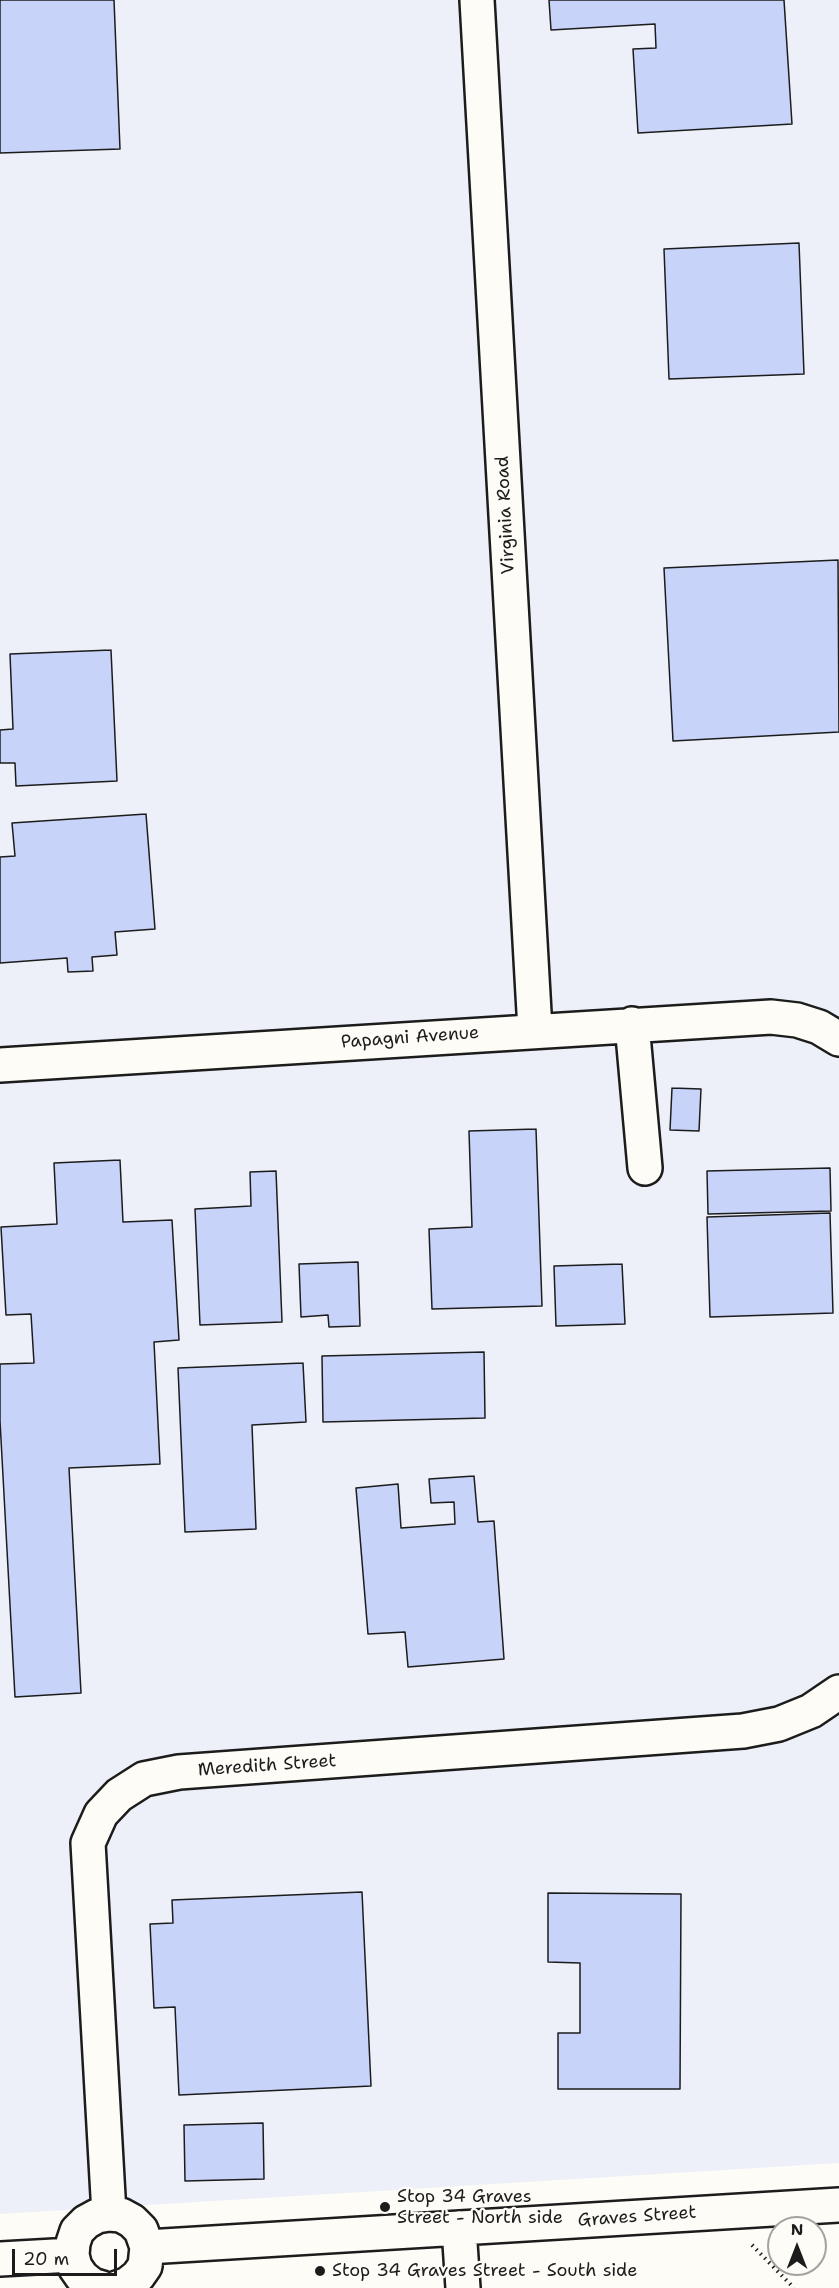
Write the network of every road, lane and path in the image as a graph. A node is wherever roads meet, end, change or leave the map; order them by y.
1 (477, 0) edge
2 (632, 1024) junction
3 (536, 1030) junction
4 (829, 1033) edge
5 (0, 1065) edge
6 (645, 1168) dead end
7 (839, 1692) edge
8 (839, 2205) edge
9 (719, 2212) junction
10 (109, 2214) junction
11 (459, 2228) junction
12 (147, 2247) junction
13 (72, 2255) junction
14 (0, 2259) edge
15 (102, 2288) edge
16 (117, 2288) edge
17 (463, 2288) edge
18 (794, 2288) edge

1 - 3 street, Virginia Road
2 - 3 street, Papagni Avenue
2 - 4 street, Papagni Avenue
2 - 6 street
3 - 5 street, Papagni Avenue
7 - 10 street, Meredith Street
8 - 9 street, Graves Street
9 - 11 street, Graves Street
9 - 18 path
10 - 12 street
10 - 13 street
11 - 12 street, Graves Street
11 - 17 street
12 - 16 street
13 - 14 street
13 - 15 street

